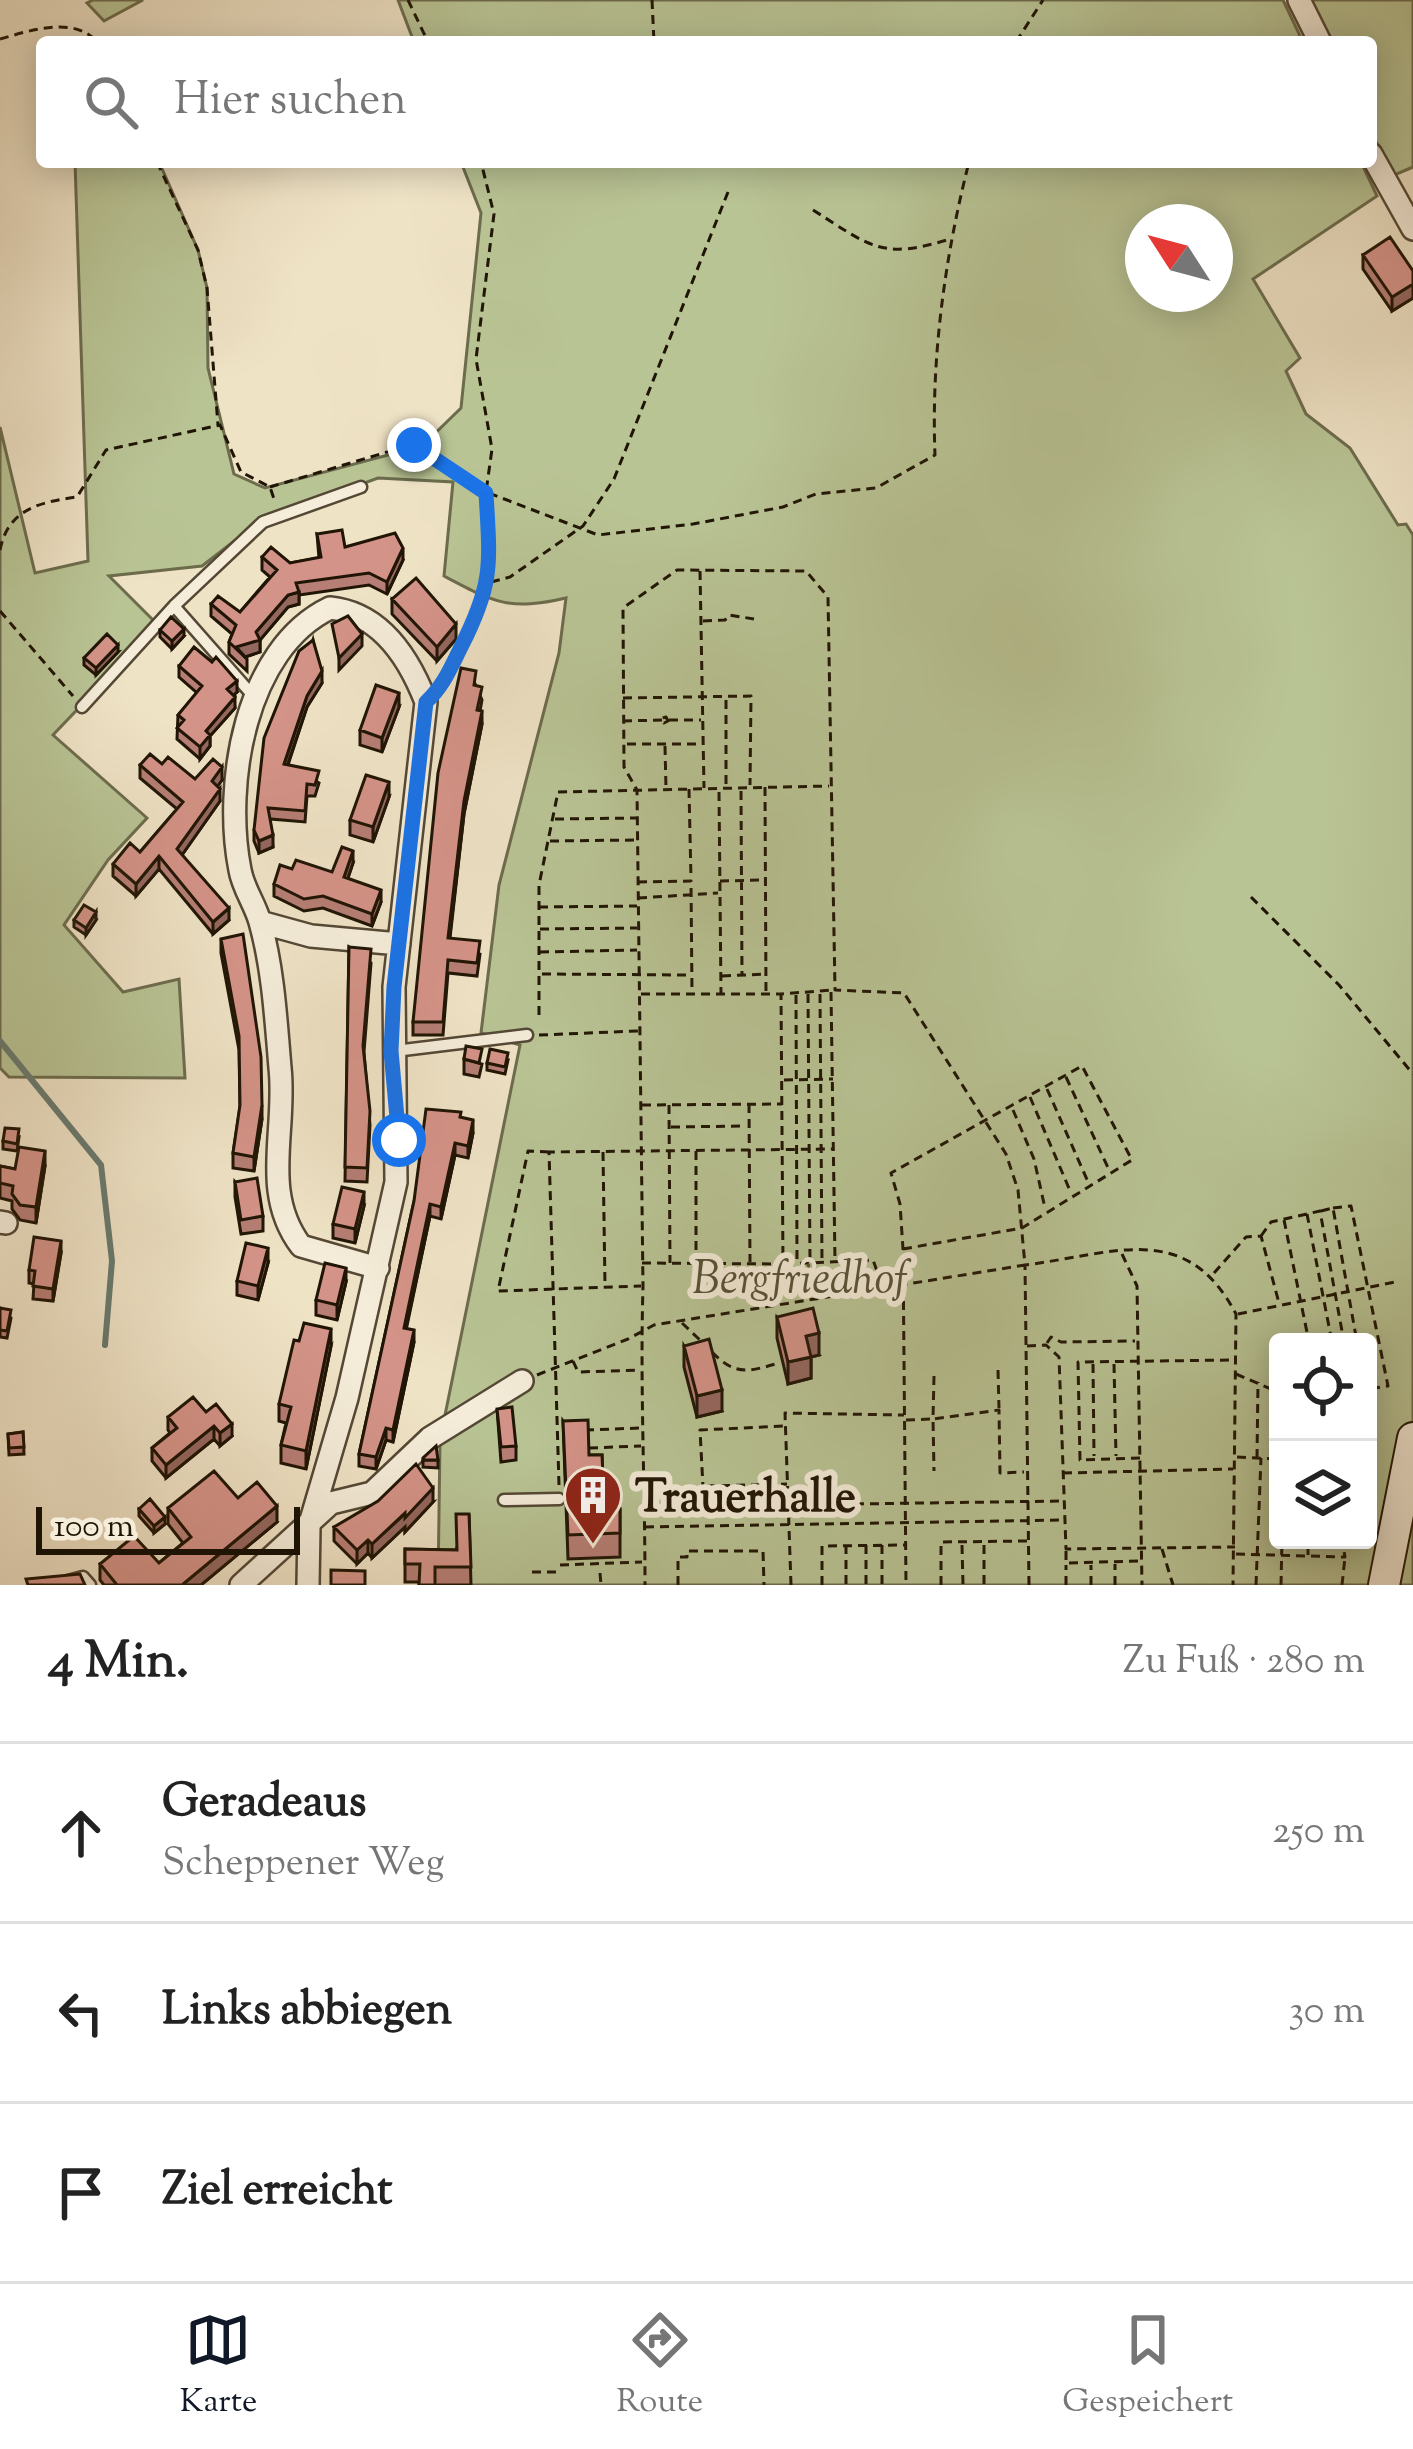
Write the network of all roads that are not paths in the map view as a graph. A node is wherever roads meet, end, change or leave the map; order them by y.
1 (1298, 0) edge
2 (1317, 36) edge
3 (1377, 165) edge
4 (1413, 230) edge
5 (362, 487) dead end
6 (174, 606) junction
7 (257, 700) junction
8 (82, 706) road end
9 (260, 922) junction
10 (399, 944) junction
11 (527, 1035) road end
12 (391, 1051) junction
13 (378, 1268) junction
14 (522, 1382) road end
15 (1413, 1438) edge
16 (559, 1499) road end
17 (504, 1500) dead end
18 (309, 1527) junction
19 (65, 1581) edge
20 (90, 1585) edge
21 (241, 1585) edge
22 (308, 1585) edge
23 (1384, 1585) edge

1 - 2 street
3 - 4 street
5 - 6 lane
6 - 7 lane
6 - 8 lane
7 - 9 street
7 - 10 street
9 - 10 street
9 - 13 street
10 - 12 street
11 - 12 lane
12 - 13 street
13 - 18 street
14 - 18 street
15 - 23 main road
16 - 17 lane
18 - 21 street
18 - 22 street
19 - 20 lane

